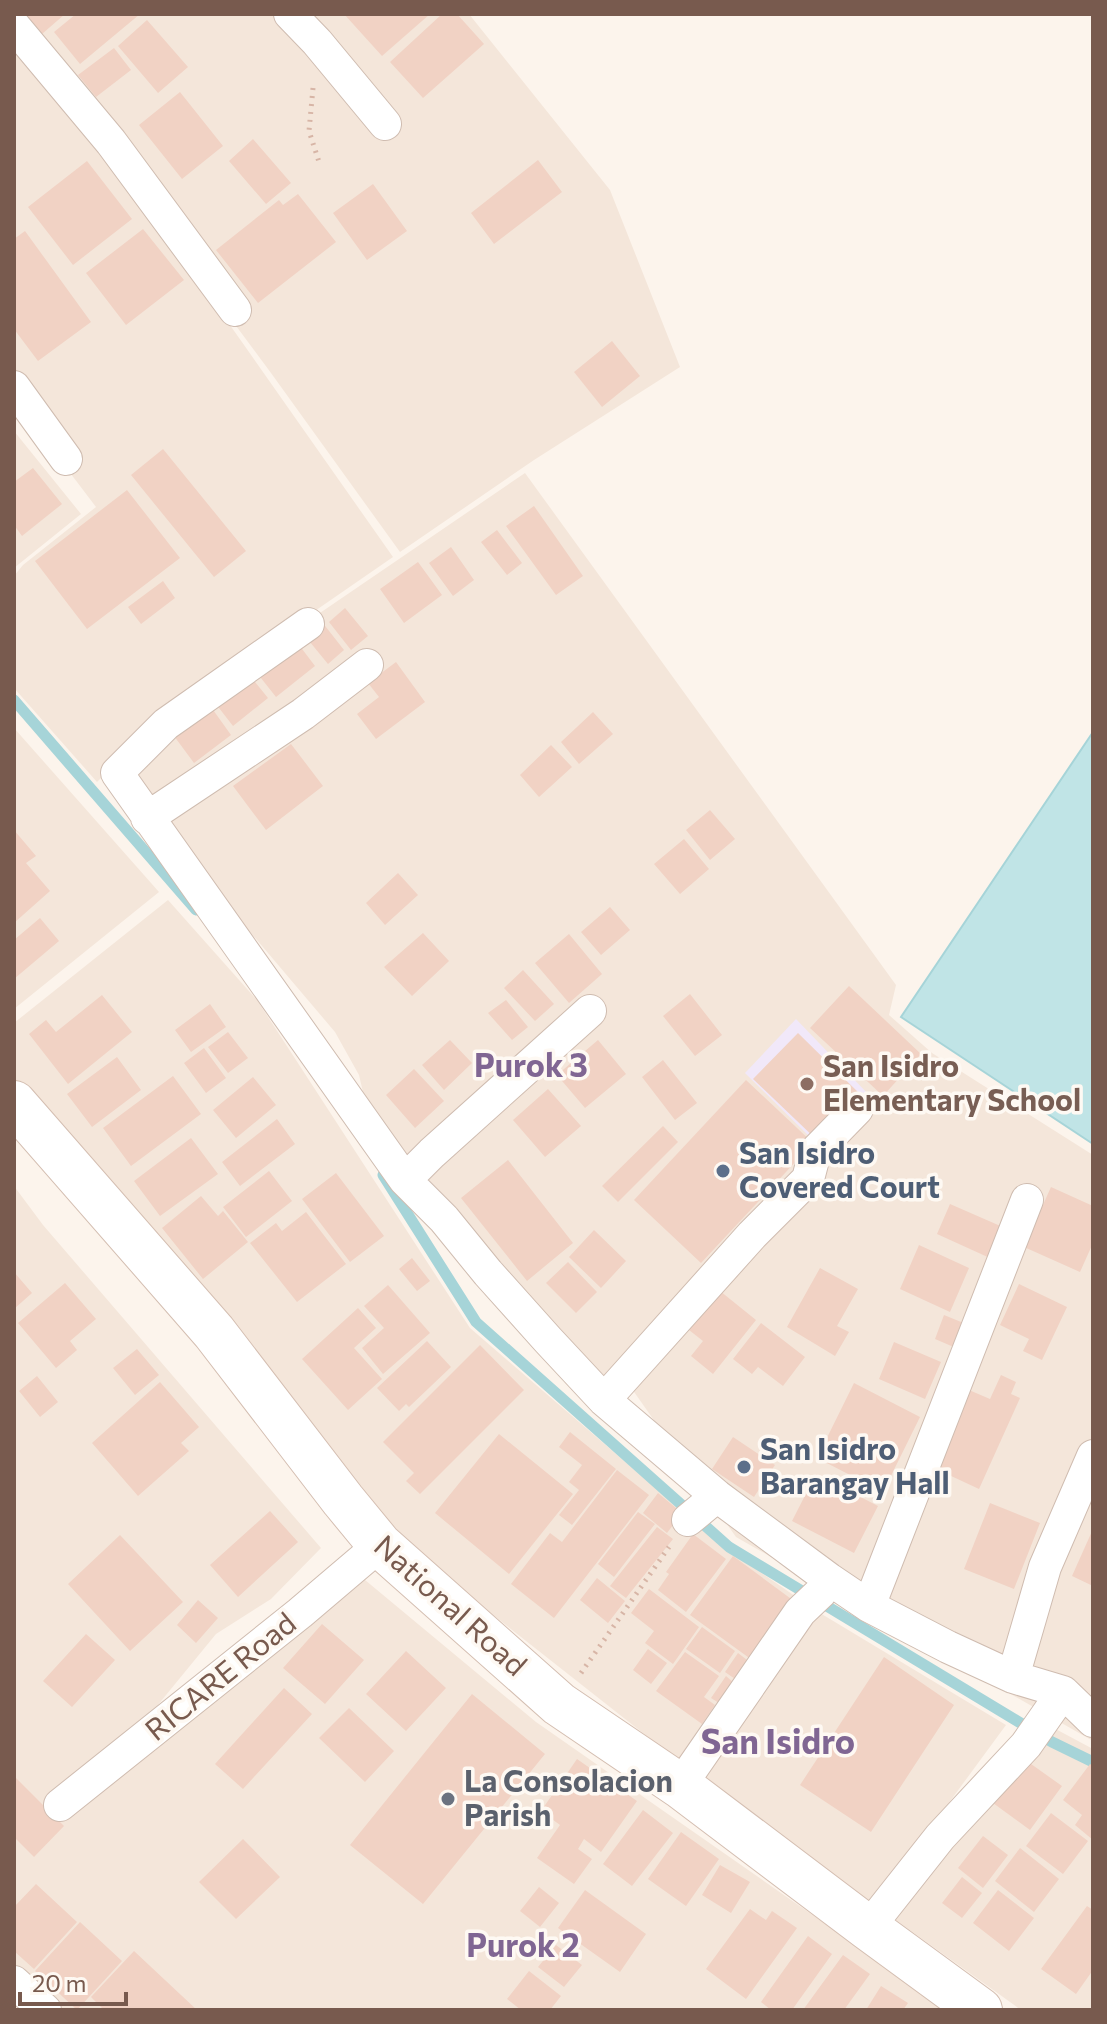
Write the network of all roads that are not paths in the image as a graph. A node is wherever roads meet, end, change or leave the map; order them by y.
1 (290, 14) edge
2 (14, 26) edge
3 (385, 124) dead end
4 (235, 310) dead end
5 (14, 387) edge
6 (66, 459) dead end
7 (308, 624) dead end
8 (367, 665) dead end
9 (147, 818) junction
10 (590, 1011) dead end
11 (14, 1103) edge
12 (857, 1109) dead end
13 (405, 1180) junction
14 (1027, 1200) dead end
15 (604, 1400) junction
16 (1093, 1456) edge
17 (380, 1545) junction
18 (816, 1595) junction
19 (869, 1606) junction
20 (1013, 1677) junction
21 (1055, 1705) junction
22 (1093, 1721) edge
23 (680, 1786) junction
24 (60, 1805) dead end
25 (868, 1928) junction
26 (14, 1982) edge
27 (45, 2010) edge
28 (980, 2010) edge

1 - 3 street
2 - 4 street
5 - 6 street
7 - 9 street
8 - 9 street
9 - 13 street
10 - 13 street
11 - 17 main road, National Road
12 - 15 street
13 - 15 street
14 - 19 street
15 - 18 street
16 - 20 street
17 - 23 main road, National Road
17 - 24 street, RICARE Road
18 - 19 street
18 - 23 street
19 - 20 street
20 - 21 street
21 - 22 street
21 - 25 street
23 - 25 main road, National Road
25 - 28 main road, National Road
26 - 27 street

